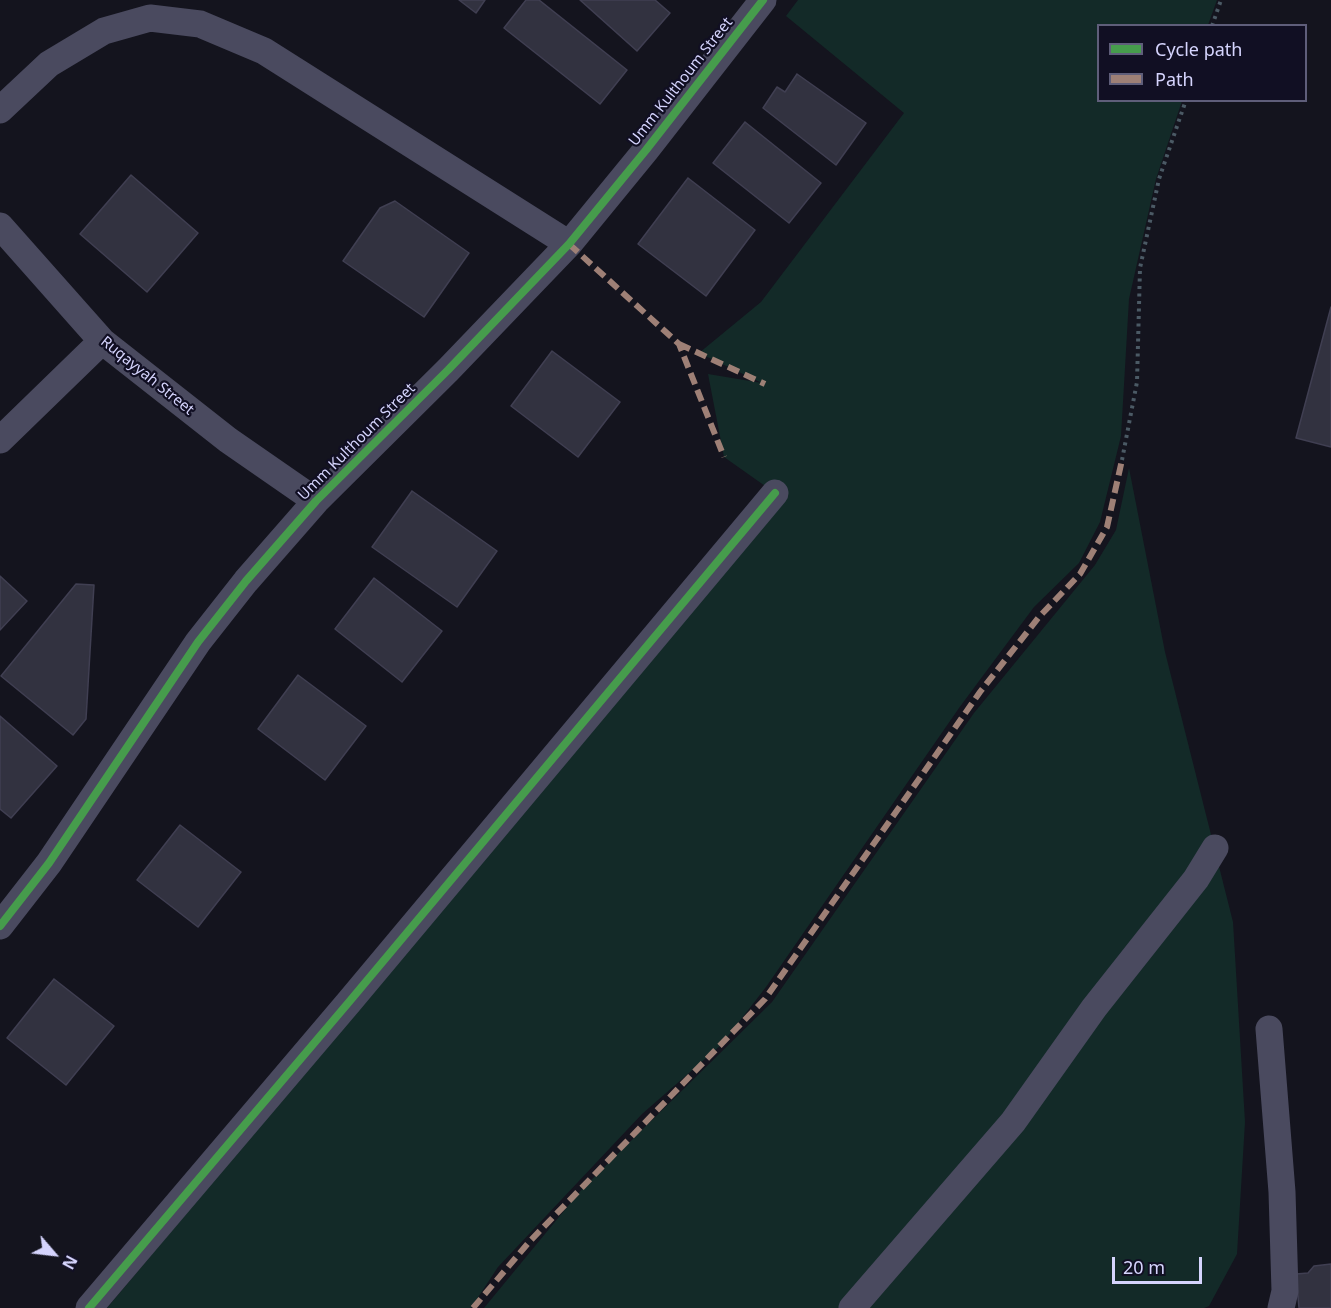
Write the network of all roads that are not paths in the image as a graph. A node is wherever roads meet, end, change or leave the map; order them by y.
1 (763, 0) edge
2 (0, 110) edge
3 (0, 226) edge
4 (569, 244) junction
5 (102, 341) junction
6 (0, 440) edge
7 (775, 493) dead end
8 (316, 501) junction
9 (1215, 848) dead end
10 (0, 926) edge
11 (1269, 1029) dead end
12 (88, 1308) edge
13 (852, 1308) edge
14 (1281, 1308) edge

1 - 4 street, Umm Kulthoum Street
2 - 4 street
3 - 5 street, Ruqayyah Street
4 - 8 street, Umm Kulthoum Street
5 - 6 street
5 - 8 street, Ruqayyah Street
7 - 12 street
8 - 10 street, Umm Kulthoum Street
9 - 13 street
11 - 14 street

